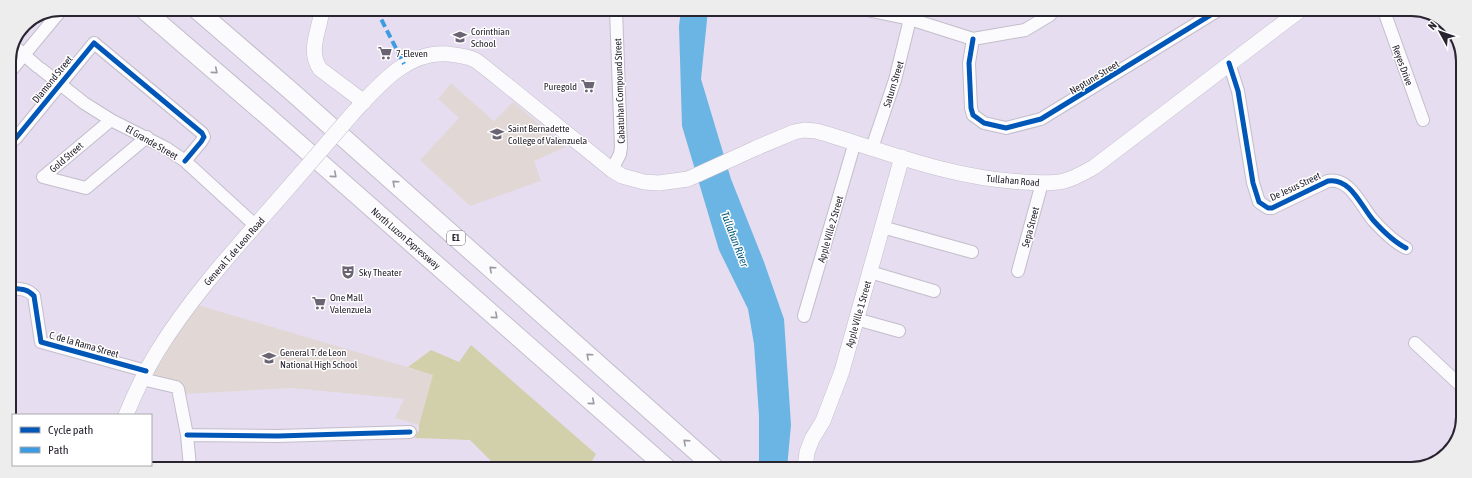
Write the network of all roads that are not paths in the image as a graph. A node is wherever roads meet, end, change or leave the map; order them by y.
1 (151, 16) edge
2 (204, 16) edge
3 (321, 16) edge
4 (616, 16) edge
5 (902, 16) edge
6 (1048, 16) edge
7 (1207, 16) edge
8 (1292, 16) edge
9 (1386, 16) edge
10 (910, 19) junction
11 (46, 20) edge
12 (973, 39) junction
13 (18, 50) edge
14 (24, 55) junction
15 (1229, 63) junction
16 (16, 65) edge
17 (60, 84) junction
18 (359, 107) junction
19 (111, 120) junction
20 (1423, 120) dead end
21 (147, 137) junction
22 (16, 138) edge
23 (855, 142) junction
24 (872, 148) junction
25 (902, 157) junction
26 (185, 161) junction
27 (612, 170) junction
28 (688, 179) joint
29 (1042, 183) junction
30 (256, 226) junction
31 (882, 227) junction
32 (1406, 248) dead end
33 (972, 252) dead end
34 (1018, 271) dead end
35 (870, 272) junction
36 (16, 288) edge
37 (934, 291) dead end
38 (804, 316) dead end
39 (856, 319) junction
40 (898, 331) dead end
41 (1415, 343) dead end
42 (144, 375) junction
43 (1456, 381) edge
44 (126, 414) edge
45 (410, 432) dead end
46 (187, 435) junction
47 (190, 462) edge
48 (660, 462) edge
49 (709, 462) edge
50 (805, 462) edge

1 -> 48 highway, North Luzon Expressway
49 -> 2 highway, E1
3 - 18 main road
4 - 27 street, Cabatuhan Compound Street
5 - 10 street
6 - 12 street
7 - 12 street, Neptune Street
8 - 15 main road, Tullahan Road
9 - 20 street, Reyes Drive
10 - 12 street
10 - 24 street, Saturn Street
11 - 14 street
13 - 14 street, El Grande Street
14 - 16 street
14 - 17 street, El Grande Street
15 - 29 main road, Tullahan Road
15 - 32 street, De Jesus Street
17 - 19 street, El Grande Street
17 - 22 street, Diamond Street
17 - 26 street, Diamond Street
18 - 27 main road, General T. de Leon Road
18 - 30 main road, General T. de Leon Road, bridge
19 - 21 street, El Grande Street
19 - 21 street, Gold Street
21 - 26 street, El Grande Street
23 - 24 main road, Tullahan Road
23 - 28 main road, Tullahan Road
23 - 38 street, Apple Ville 2 Street
24 - 25 main road, Tullahan Road
25 - 29 main road, Tullahan Road
25 - 31 main road, Apple Ville 1 Street
26 - 30 street, El Grande Street
27 - 28 main road, General T. de Leon Road
29 - 34 street, Sepa Street
30 - 42 main road, General T. de Leon Road
31 - 33 street
31 - 35 main road, Apple Ville 1 Street
35 - 37 street
35 - 39 main road, Apple Ville 1 Street
36 - 42 street, C. de la Rama Street
39 - 40 street
39 - 50 main road, Apple Ville 1 Street
41 - 43 street
42 - 44 main road, General T. de Leon Road
42 - 46 street
45 - 46 street
46 - 47 street

